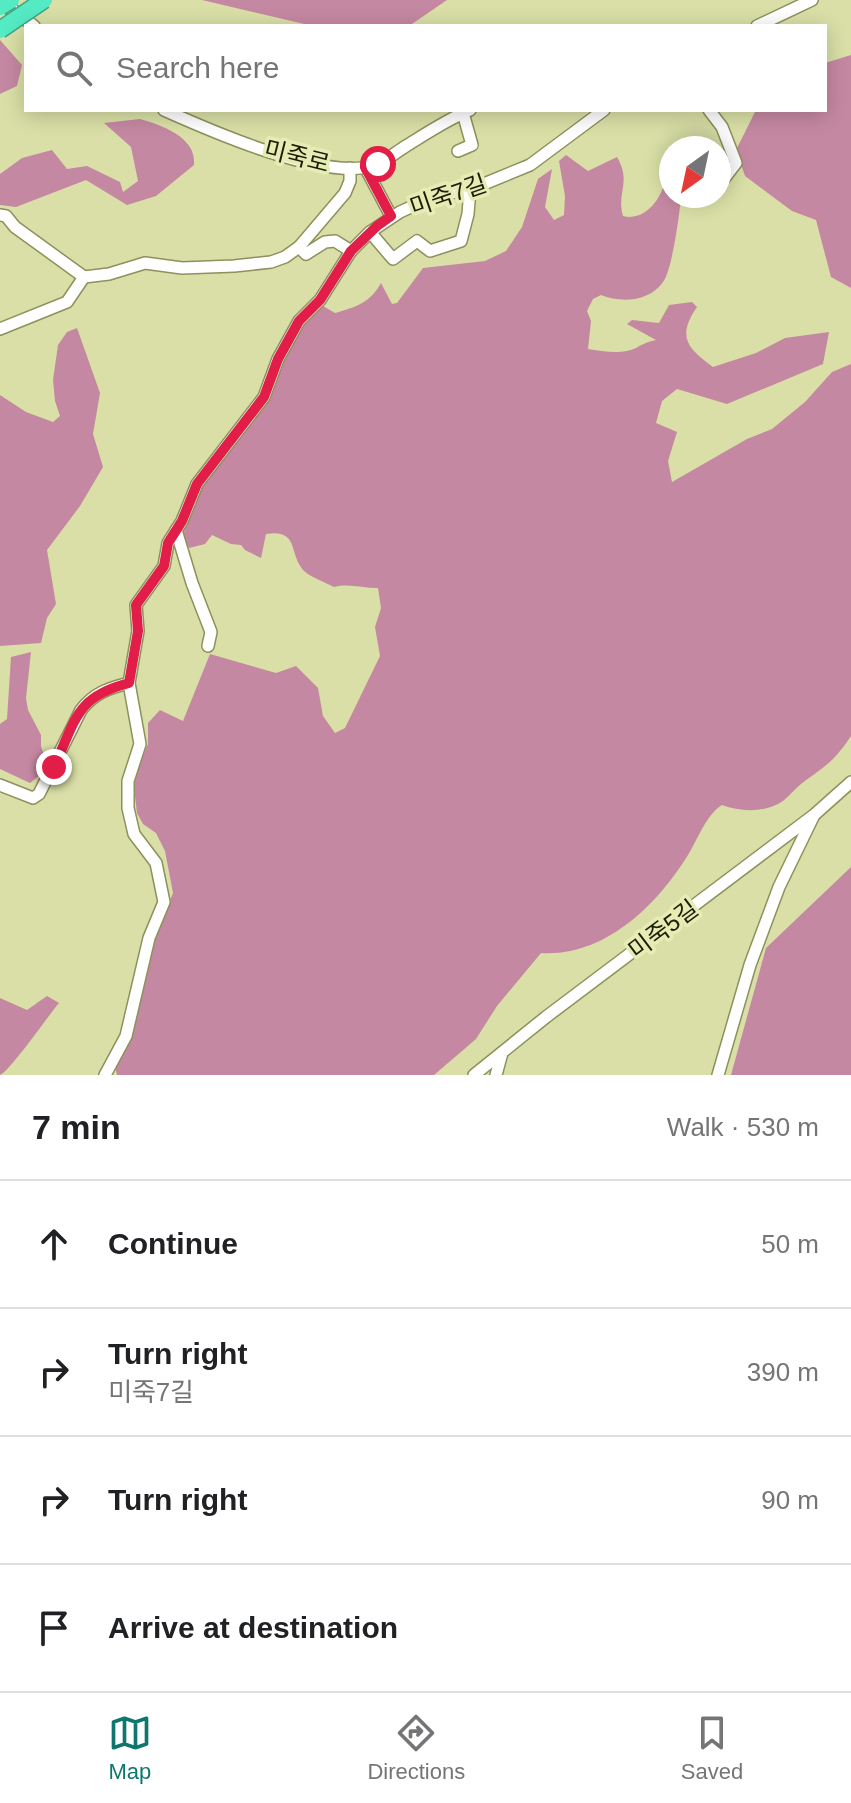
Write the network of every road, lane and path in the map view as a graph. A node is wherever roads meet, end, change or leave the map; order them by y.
1 (0, 0) edge
2 (11, 0) edge
3 (44, 0) edge
4 (812, 0) edge
5 (0, 7) edge
6 (31, 24) edge
7 (761, 24) edge
8 (0, 30) edge
9 (169, 112) edge
10 (467, 112) edge
11 (601, 112) edge
12 (711, 112) edge
13 (726, 136) edge
14 (731, 150) edge
15 (458, 151) dead end
16 (365, 167) junction
17 (350, 168) junction
18 (731, 170) edge
19 (470, 189) junction
20 (0, 215) edge
21 (391, 216) junction
22 (370, 232) junction
23 (299, 247) junction
24 (351, 251) junction
25 (84, 277) junction
26 (0, 329) edge
27 (176, 530) junction
28 (208, 646) dead end
29 (129, 683) junction
30 (851, 782) edge
31 (0, 785) edge
32 (814, 815) junction
33 (502, 1053) junction
34 (108, 1073) edge
35 (474, 1075) edge
36 (496, 1075) edge
37 (718, 1075) edge

1 - 6 street
2 - 5 highway, bridge
3 - 8 highway, bridge
4 - 7 street
9 - 17 street, 미죽로
10 - 15 street
10 - 16 street, 미죽로
11 - 19 street, 미죽7길
12 - 13 street
14 - 18 street
16 - 17 street, 미죽로
16 - 21 street
17 - 23 street
19 - 21 street, 미죽7길
19 - 22 street
20 - 25 street
21 - 22 street, 미죽7길
22 - 24 street, 미죽7길
23 - 24 street
23 - 25 street
24 - 27 street, 미죽7길
25 - 26 street
27 - 28 street
27 - 29 street, 미죽7길
29 - 31 street
29 - 34 street
30 - 32 street, 미죽5길
32 - 33 street, 미죽5길
32 - 37 street
33 - 35 street, 미죽5길
33 - 36 street

